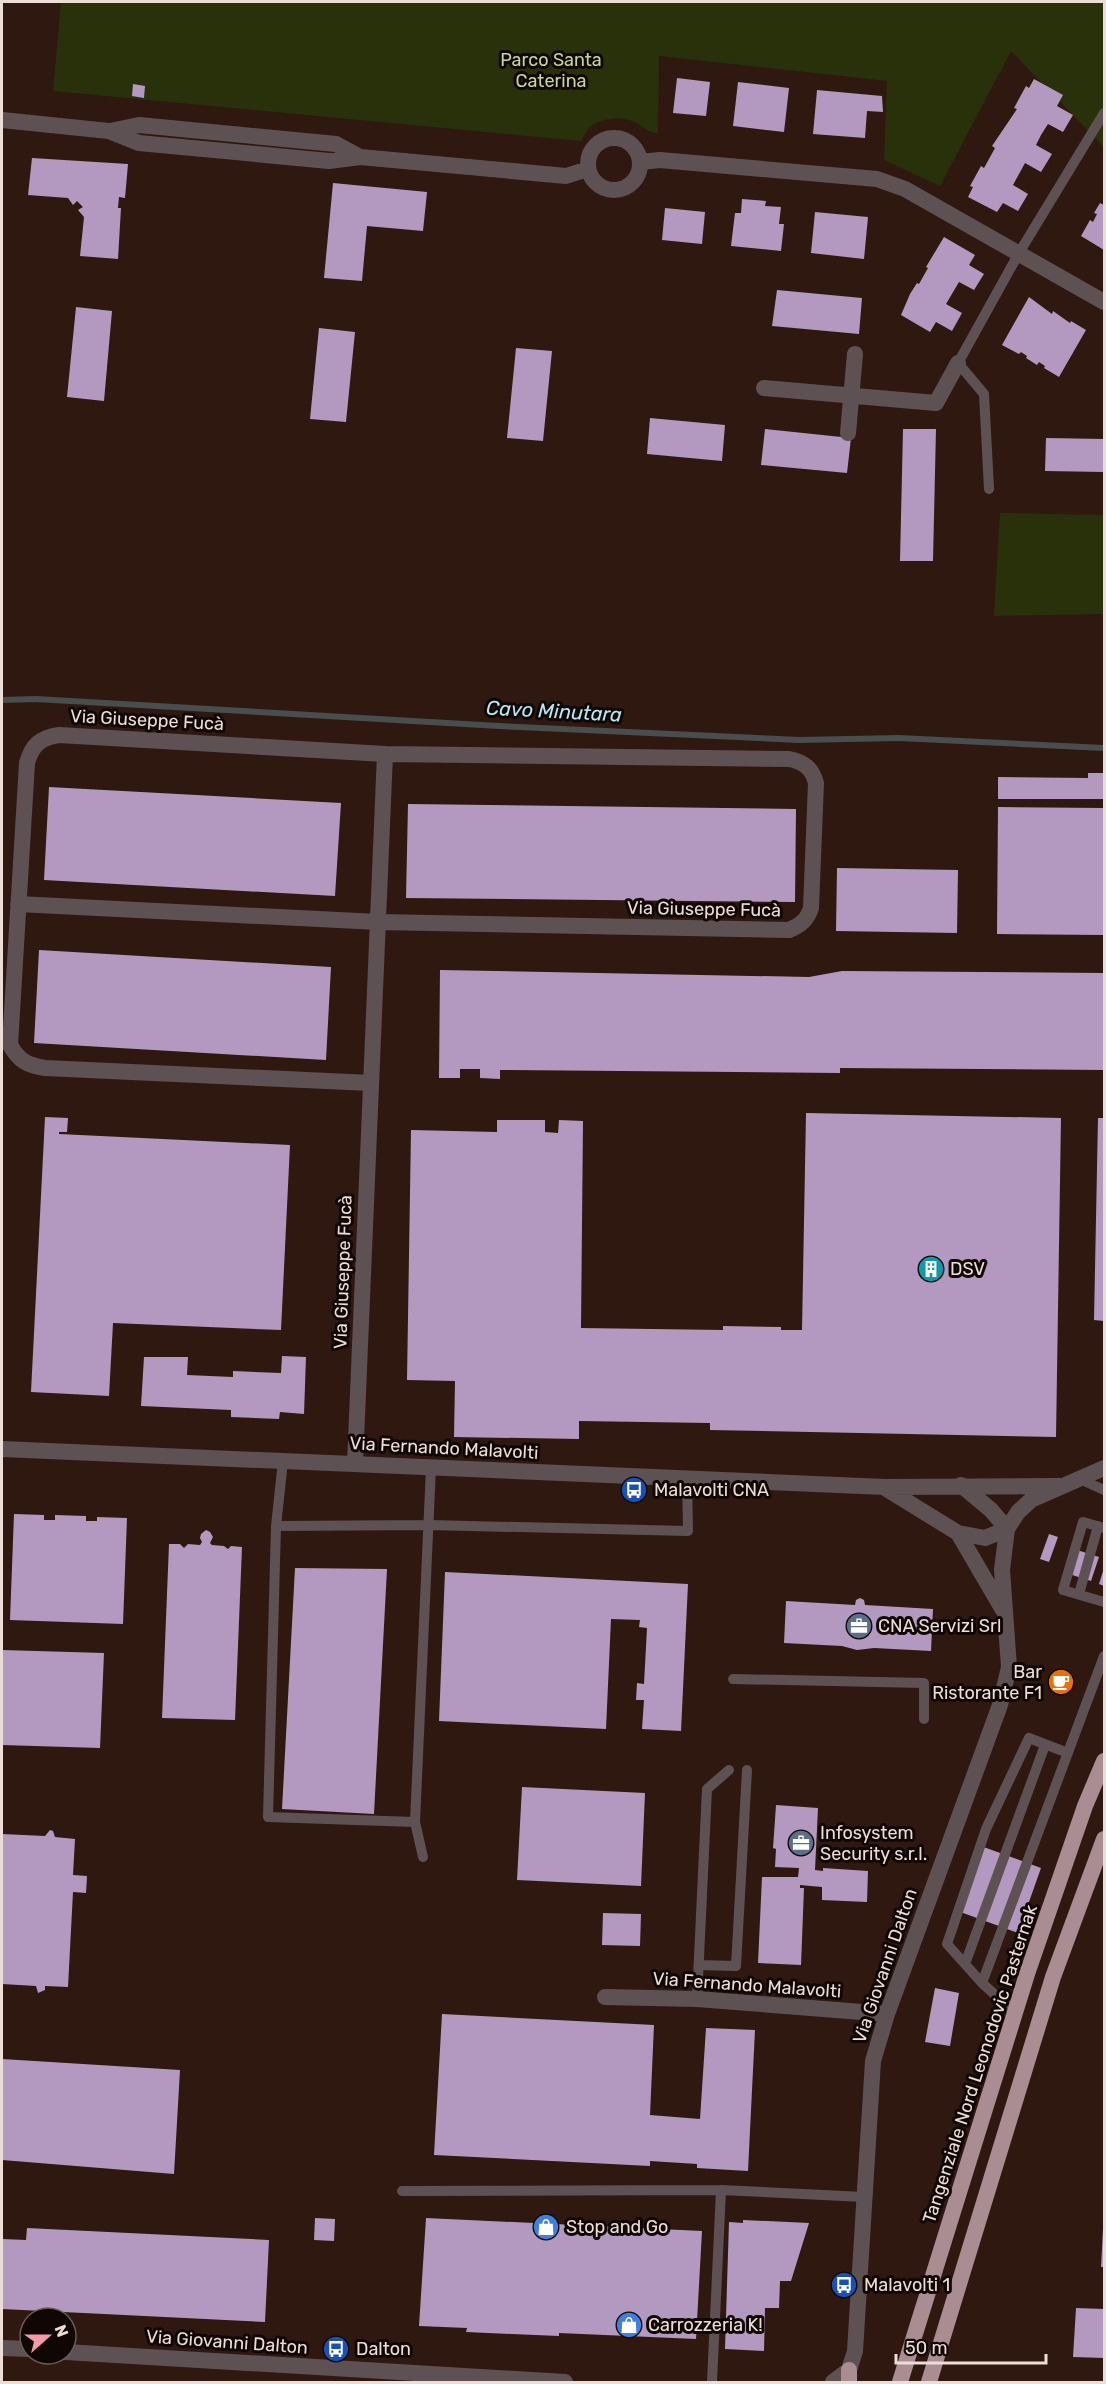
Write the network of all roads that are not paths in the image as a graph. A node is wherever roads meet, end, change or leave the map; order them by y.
1 (1104, 113) edge
2 (2, 120) edge
3 (640, 162) junction
4 (588, 169) junction
5 (1018, 253) junction
6 (1104, 302) edge
7 (855, 354) dead end
8 (958, 363) junction
9 (764, 388) dead end
10 (851, 395) junction
11 (848, 432) dead end
12 (989, 489) dead end
13 (385, 754) junction
14 (18, 904) junction
15 (378, 922) junction
16 (371, 1083) junction
17 (2, 1449) edge
18 (283, 1461) junction
19 (355, 1464) junction
20 (431, 1467) junction
21 (1104, 1468) edge
22 (687, 1479) junction
23 (1080, 1479) junction
24 (960, 1485) junction
25 (1060, 1486) junction
26 (885, 1488) junction
27 (1104, 1490) edge
28 (276, 1526) junction
29 (429, 1526) junction
30 (1101, 1527) edge
31 (1007, 1529) junction
32 (958, 1533) junction
33 (1079, 1594) junction
34 (1104, 1602) edge
35 (1005, 1613) junction
36 (1104, 1656) edge
37 (733, 1679) dead end
38 (924, 1719) dead end
39 (1045, 1745) junction
40 (1068, 1753) junction
41 (1104, 1761) edge
42 (729, 1770) dead end
43 (747, 1770) dead end
44 (415, 1822) junction
45 (1104, 1839) edge
46 (423, 1857) dead end
47 (965, 1964) junction
48 (699, 1965) junction
49 (982, 1983) junction
50 (605, 1997) dead end
51 (697, 1999) junction
52 (1014, 2012) junction
53 (887, 2014) junction
54 (721, 2190) junction
55 (402, 2191) dead end
56 (864, 2197) junction
57 (2, 2348) edge
58 (18, 2349) edge
59 (78, 2353) edge
60 (849, 2376) edge
61 (565, 2382) edge
62 (712, 2382) edge
63 (833, 2382) edge
64 (900, 2382) edge
65 (929, 2382) edge

1 - 5 lane
2 - 4 street
3 - 4 street
3 - 4 street
3 - 5 street
5 - 6 street
5 - 8 lane
7 - 10 street
8 - 10 street
8 - 12 lane
9 - 10 street
10 - 11 street
13 - 14 street, Via Giuseppe Fucà
13 - 15 street, Via Giuseppe Fucà
13 - 15 street, Via Giuseppe Fucà
14 - 15 street, Via Giuseppe Fucà
14 - 16 street, Via Giuseppe Fucà
15 - 16 street, Via Giuseppe Fucà
16 - 19 street, Via Giuseppe Fucà
17 - 18 street, Via Fernando Malavolti
18 - 19 street, Via Fernando Malavolti
18 - 28 lane
19 - 20 street, Via Fernando Malavolti
20 - 22 street, Via Fernando Malavolti
20 - 29 lane
21 - 23 street, Via Fernando Malavolti
22 - 26 street, Via Fernando Malavolti
22 - 29 lane
23 - 25 street, Via Fernando Malavolti
23 - 27 lane
24 - 25 street, Via Fernando Malavolti
24 - 26 street, Via Fernando Malavolti
24 - 31 street
25 - 31 street, Via Fernando Malavolti
26 - 32 street, Via Fernando Malavolti
28 - 29 lane
28 - 44 lane
29 - 44 lane
30 - 33 lane
30 - 33 lane
31 - 32 street, Via Fernando Malavolti
31 - 35 street, Via Giovanni Dalton
32 - 35 street, Via Fernando Malavolti
33 - 34 lane
35 - 53 street, Via Giovanni Dalton
36 - 40 lane
37 - 38 lane
39 - 40 lane
39 - 47 lane
39 - 47 lane
40 - 49 lane
41 - 52 highway, Tangenziale Nord Leonodovic Pasternak
42 - 48 lane
43 - 48 lane
44 - 46 lane
45 - 65 highway
47 - 49 lane
48 - 51 lane
49 - 52 lane
50 - 51 street, Via Fernando Malavolti
51 - 53 street, Via Fernando Malavolti
52 - 64 highway, Tangenziale Nord Leonodovic Pasternak
53 - 56 street, Via Giovanni Dalton
54 - 55 lane
54 - 56 lane
54 - 62 lane
56 - 60 street, Via Giovanni Dalton
57 - 58 street
59 - 61 street, Via Giovanni Dalton
60 - 63 street, Via Giovanni Dalton

